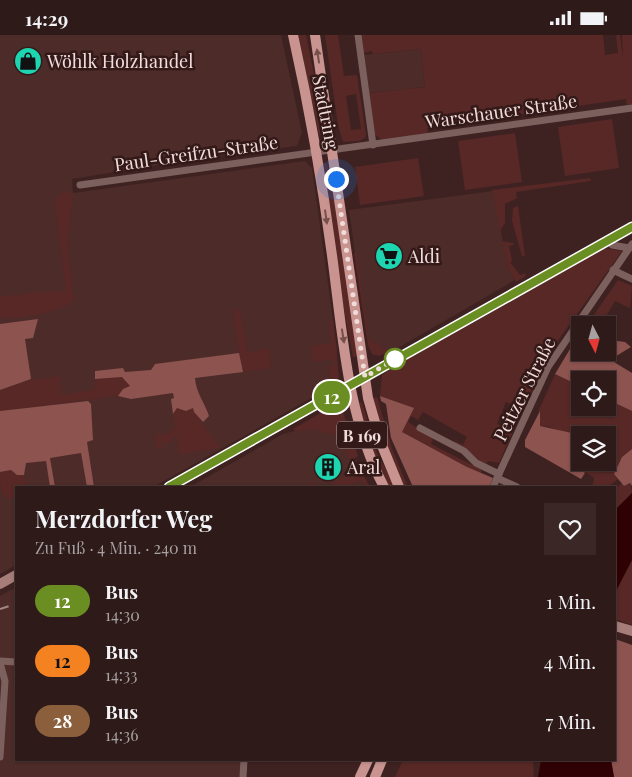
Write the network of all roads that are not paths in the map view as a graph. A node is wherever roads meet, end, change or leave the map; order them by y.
1 (293, 35) edge
2 (314, 35) edge
3 (358, 35) edge
4 (632, 108) edge
5 (374, 145) junction
6 (332, 150) junction
7 (317, 151) junction
8 (80, 185) dead end
9 (632, 227) edge
10 (609, 240) junction
11 (630, 246) edge
12 (613, 270) junction
13 (632, 279) edge
14 (365, 377) junction
15 (350, 386) junction
16 (420, 428) dead end
17 (498, 476) junction
18 (171, 486) edge
19 (384, 486) edge
20 (399, 486) edge
21 (493, 486) edge
22 (515, 486) edge
23 (15, 576) edge
24 (0, 584) edge
25 (618, 627) edge
26 (632, 631) edge
27 (0, 662) edge
28 (15, 662) edge
29 (0, 757) edge
30 (244, 761) edge
31 (368, 761) edge
32 (382, 761) edge
33 (243, 777) edge
34 (360, 777) edge
35 (375, 777) edge

1 - 7 main road, Stadtring / B 169
6 -> 2 main road, Stadtring / B 169
3 - 5 street
4 - 5 street, Warschauer Straße
5 - 6 street, Warschauer Straße
6 - 7 street, Paul-Greifzu-Straße
6 - 14 main road, Stadtring / B 169
7 - 8 street, Paul-Greifzu-Straße
7 -> 15 main road, Stadtring / B 169
9 - 10 street
10 - 11 street
10 - 14 street
11 - 12 street, Peitzer Straße
12 - 13 street
12 - 17 street, Peitzer Straße
14 - 15 street
14 - 20 main road, Stadtring / B 169
15 - 18 street
15 - 19 main road, Stadtring / B 169
16 - 17 street
17 - 21 street, Peitzer Straße
17 - 22 street
23 - 24 street
25 - 26 street
27 - 28 street
27 - 29 street
30 - 33 street
31 - 34 main road
32 - 35 main road

